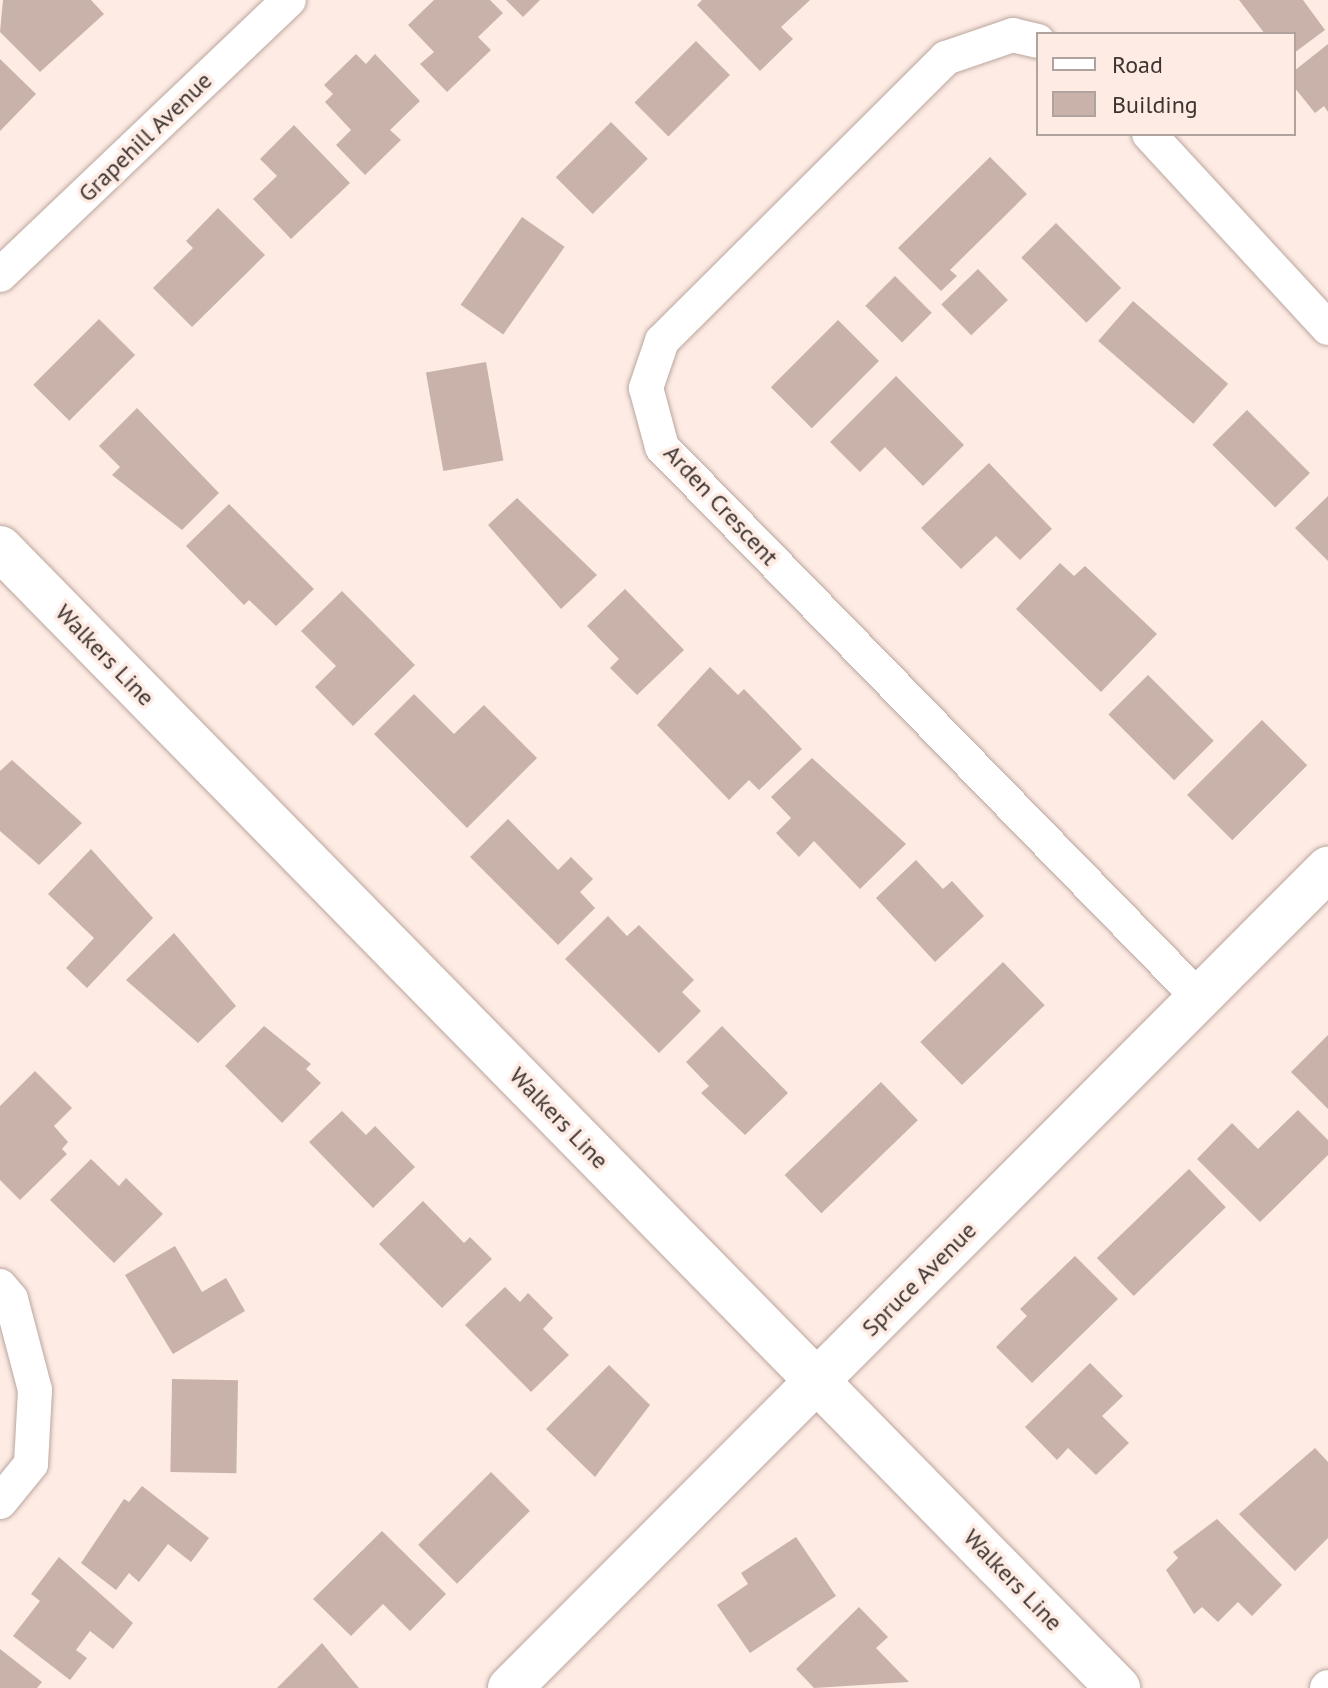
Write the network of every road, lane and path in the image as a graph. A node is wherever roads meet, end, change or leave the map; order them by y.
1 (289, 0) edge
2 (1036, 41) edge
3 (1151, 136) edge
4 (0, 275) edge
5 (1328, 328) edge
6 (0, 548) edge
7 (1328, 869) edge
8 (1202, 1001) junction
9 (0, 1286) edge
10 (817, 1380) junction
11 (0, 1502) edge
12 (510, 1688) edge
13 (1118, 1688) edge

1 - 4 street, Grapehill Avenue
2 - 8 street, Arden Crescent
3 - 5 street
6 - 10 main road, Walkers Line
7 - 8 main road, Spruce Avenue
8 - 10 main road, Spruce Avenue
9 - 11 street
10 - 12 main road, Spruce Avenue
10 - 13 main road, Walkers Line

